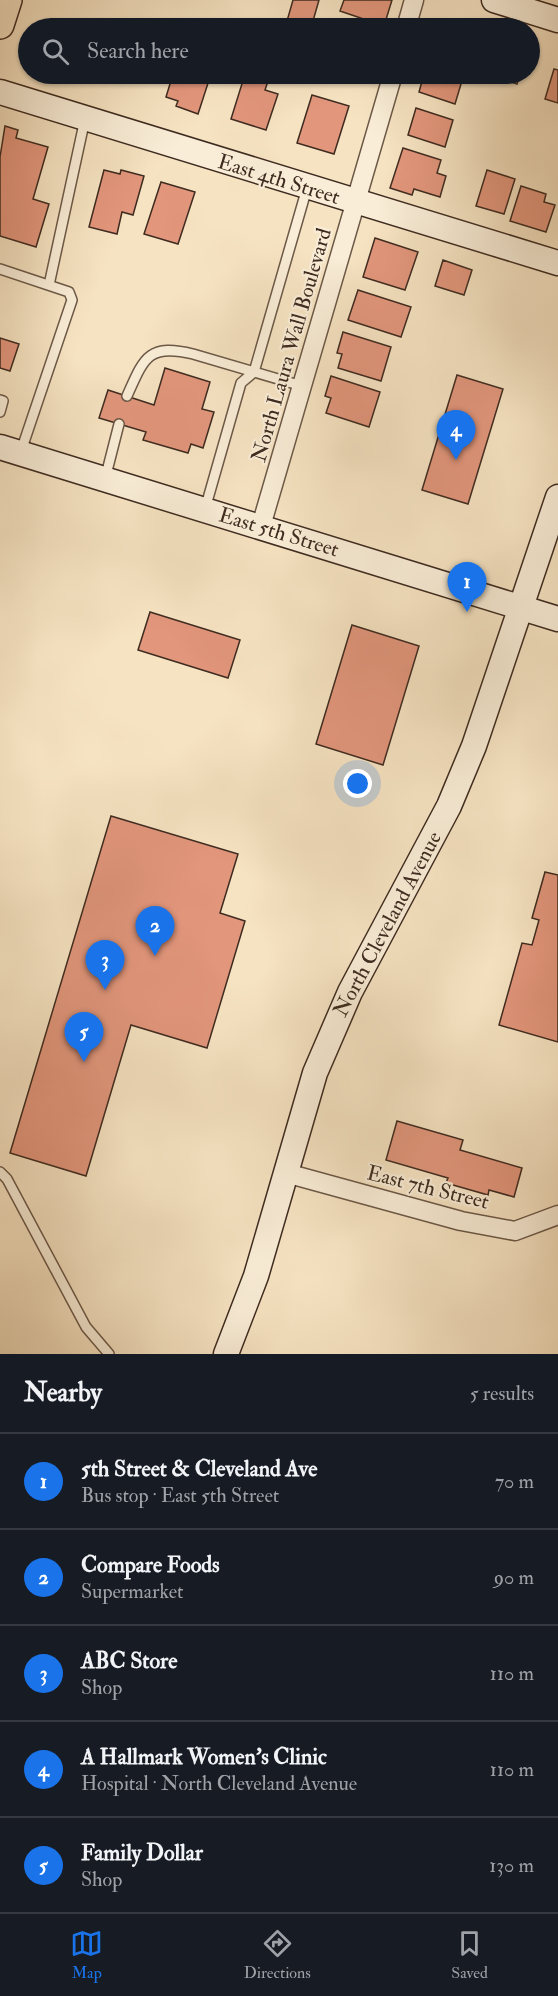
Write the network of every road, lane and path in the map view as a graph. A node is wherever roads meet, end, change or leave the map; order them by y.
1 (8, 0) edge
2 (414, 0) edge
3 (494, 0) edge
4 (409, 18) edge
5 (558, 20) edge
6 (0, 25) edge
7 (390, 84) edge
8 (0, 92) edge
9 (85, 119) junction
10 (307, 188) junction
11 (357, 203) junction
12 (558, 263) edge
13 (0, 269) edge
14 (49, 285) junction
15 (254, 372) junction
16 (302, 387) junction
17 (127, 396) dead end
18 (0, 400) edge
19 (0, 412) edge
20 (119, 424) dead end
21 (10, 450) edge
22 (105, 479) junction
23 (558, 497) edge
24 (205, 509) junction
25 (261, 526) junction
26 (523, 608) junction
27 (558, 619) edge
28 (0, 1172) edge
29 (286, 1173) junction
30 (558, 1215) edge
31 (109, 1354) edge
32 (226, 1354) edge

1 - 6 main road
2 - 4 street
3 - 5 street
7 - 11 street, North Laura Wall Boulevard
8 - 9 street, East 4th Street
9 - 10 street, East 4th Street
9 - 14 lane
10 - 11 street, East 4th Street
10 - 15 lane
11 - 12 street, East 4th Street
11 - 16 street, North Laura Wall Boulevard
13 - 14 lane
14 - 21 lane
15 - 16 lane
15 - 17 lane
15 - 24 lane
16 - 25 street, North Laura Wall Boulevard
18 - 19 lane
20 - 22 lane
21 - 22 street, East 5th Street
22 - 24 street, East 5th Street
23 - 26 street, North Cleveland Avenue
24 - 25 street, East 5th Street
25 - 26 street, East 5th Street
26 - 27 street, East 5th Street
26 - 29 street, North Cleveland Avenue
28 - 31 lane
29 - 30 street, East 7th Street
29 - 32 street, North Cleveland Avenue

